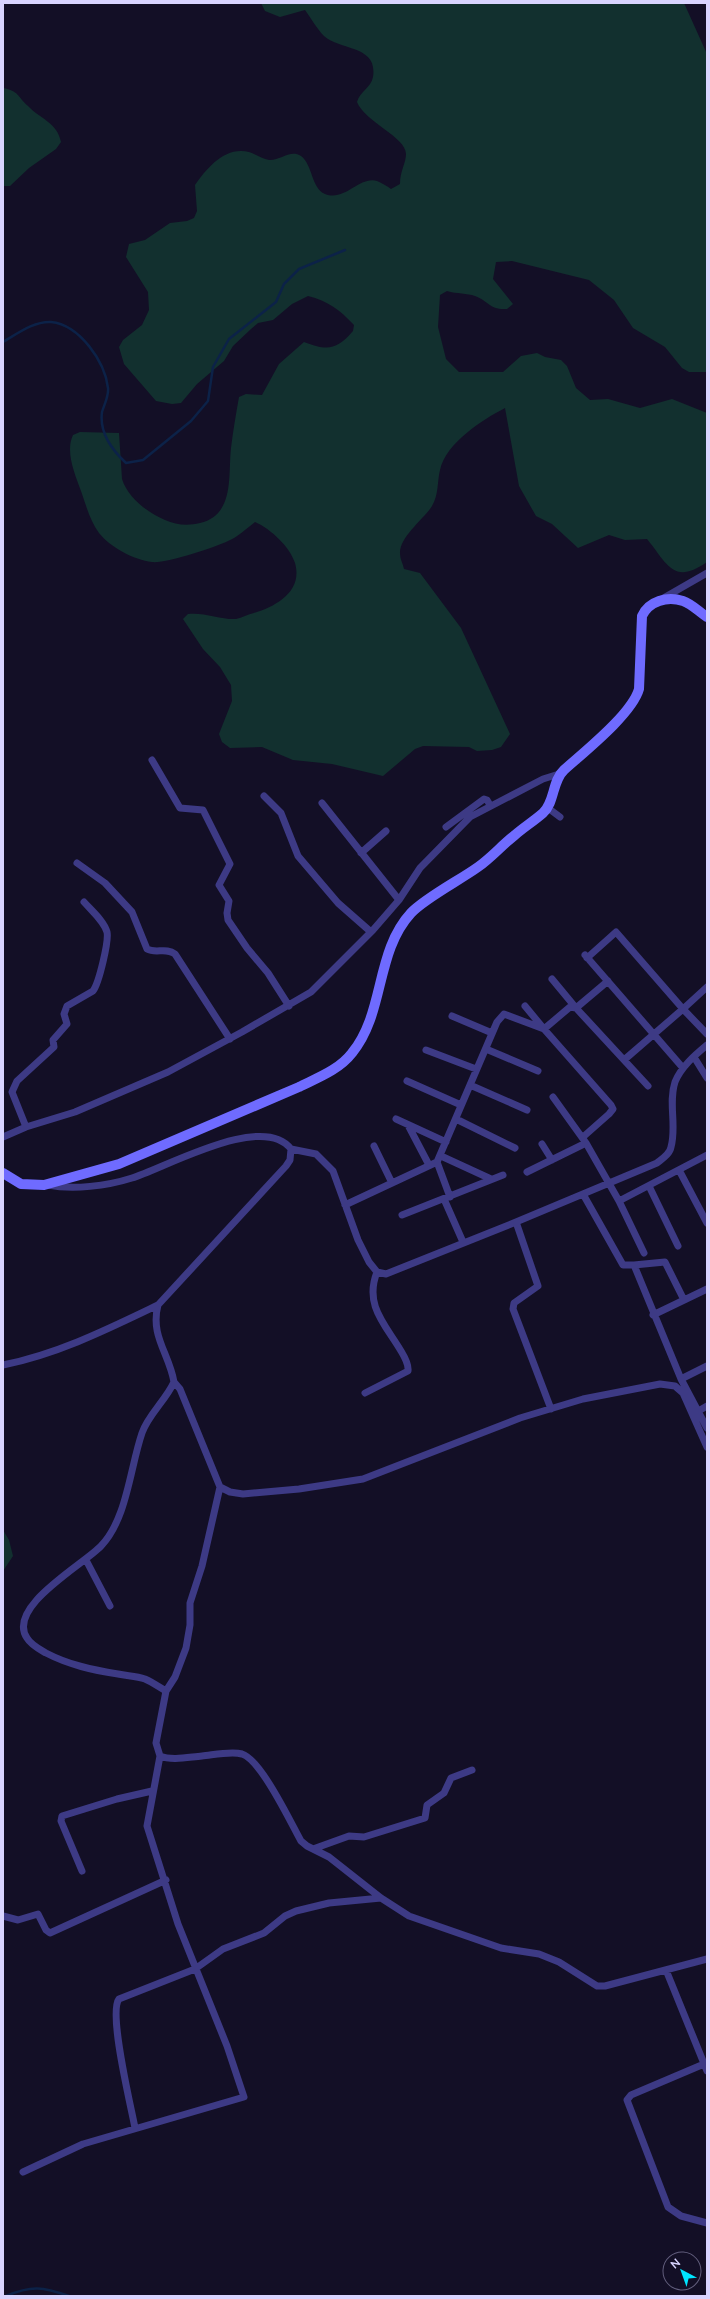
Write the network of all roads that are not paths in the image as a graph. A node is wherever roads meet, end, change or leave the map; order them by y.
1 (707, 573) edge
2 (658, 601) junction
3 (707, 617) edge
4 (152, 760) dead end
5 (559, 774) junction
6 (264, 796) dead end
7 (322, 803) dead end
8 (548, 808) junction
9 (468, 814) junction
10 (560, 817) dead end
11 (446, 827) dead end
12 (386, 831) dead end
13 (361, 853) junction
14 (77, 864) dead end
15 (399, 900) junction
16 (84, 902) dead end
17 (371, 932) junction
18 (552, 979) dead end
19 (608, 980) junction
20 (707, 987) edge
21 (289, 1006) junction
22 (525, 1006) dead end
23 (576, 1008) junction
24 (683, 1009) junction
25 (452, 1016) dead end
26 (544, 1029) junction
27 (492, 1033) junction
28 (655, 1034) junction
29 (707, 1034) edge
30 (230, 1039) junction
31 (707, 1045) edge
32 (486, 1049) junction
33 (426, 1050) dead end
34 (694, 1057) junction
35 (624, 1060) junction
36 (683, 1068) junction
37 (476, 1069) junction
38 (538, 1071) dead end
39 (706, 1075) edge
40 (407, 1081) dead end
41 (470, 1085) junction
42 (648, 1086) dead end
43 (554, 1097) dead end
44 (461, 1105) junction
45 (527, 1110) dead end
46 (396, 1118) dead end
47 (456, 1119) junction
48 (408, 1125) junction
49 (26, 1127) junction
50 (3, 1137) edge
51 (585, 1140) junction
52 (446, 1142) junction
53 (542, 1144) dead end
54 (374, 1146) dead end
55 (515, 1148) dead end
56 (291, 1149) junction
57 (707, 1155) edge
58 (439, 1159) junction
59 (552, 1160) junction
60 (429, 1165) junction
61 (679, 1170) junction
62 (527, 1172) dead end
63 (3, 1173) edge
64 (503, 1175) dead end
65 (491, 1179) junction
66 (392, 1183) junction
67 (608, 1183) junction
68 (44, 1184) junction
69 (648, 1186) junction
70 (583, 1194) junction
71 (447, 1198) junction
72 (619, 1201) junction
73 (345, 1205) junction
74 (402, 1215) dead end
75 (516, 1222) junction
76 (707, 1223) edge
77 (463, 1242) junction
78 (678, 1246) dead end
79 (644, 1253) dead end
80 (634, 1265) junction
81 (377, 1272) junction
82 (707, 1289) edge
83 (684, 1300) junction
84 (158, 1305) junction
85 (653, 1315) junction
86 (3, 1365) edge
87 (707, 1366) edge
88 (680, 1379) junction
89 (174, 1382) junction
90 (365, 1393) dead end
91 (707, 1406) edge
92 (551, 1409) junction
93 (695, 1413) junction
94 (707, 1428) edge
95 (707, 1447) edge
96 (220, 1487) junction
97 (86, 1560) junction
98 (110, 1606) dead end
99 (166, 1691) junction
100 (160, 1756) junction
101 (472, 1770) dead end
102 (152, 1791) junction
103 (313, 1849) junction
104 (82, 1871) dead end
105 (166, 1880) junction
106 (381, 1898) junction
107 (3, 1916) edge
108 (707, 1959) edge
109 (195, 1969) junction
110 (666, 1970) junction
111 (706, 2068) edge
112 (135, 2128) junction
113 (23, 2172) dead end
114 (707, 2223) edge

1 - 2 street
2 - 3 street
2 - 5 street
4 - 21 street
5 - 8 street
5 - 9 street
6 - 17 street
7 - 13 street
8 - 10 street
8 - 68 street
9 - 11 street
9 - 15 street
12 - 13 street
13 - 15 street
14 - 30 street
15 - 17 street
16 - 49 street
17 - 21 street
18 - 23 street
19 - 23 street
19 - 24 street
19 - 28 street
20 - 24 street
21 - 30 street
22 - 26 street
23 - 26 street
23 - 35 street
24 - 28 street
24 - 29 street
25 - 27 street
26 - 27 street
26 - 51 street
27 - 32 street
28 - 35 street
28 - 36 street
30 - 49 street
31 - 34 street
32 - 37 street
32 - 38 street
33 - 37 street
34 - 36 street
34 - 39 street
35 - 42 street
36 - 67 street
37 - 41 street
40 - 44 street
41 - 44 street
41 - 45 street
43 - 51 street
44 - 47 street
46 - 48 street
47 - 52 street
47 - 55 street
48 - 52 street
48 - 60 street
49 - 50 street
51 - 59 street
51 - 67 street
52 - 58 street
53 - 59 street
54 - 66 street
56 - 68 street
56 - 73 street
56 - 84 street
57 - 61 street
58 - 60 street
58 - 65 street
58 - 71 street
59 - 62 street
60 - 66 street
61 - 69 street
61 - 76 street
63 - 68 street
64 - 65 street
65 - 71 street
66 - 73 street
67 - 70 street
67 - 72 street
69 - 72 street
69 - 78 street
70 - 75 street
70 - 80 street
71 - 74 street
71 - 77 street
72 - 79 street
73 - 81 street
75 - 77 street
75 - 92 street
77 - 81 street
80 - 83 street
80 - 85 street
81 - 90 street
82 - 83 street
83 - 85 street
84 - 86 street
84 - 89 street
85 - 88 street
87 - 88 street
88 - 93 street
89 - 96 street
89 - 97 street
91 - 93 street
92 - 93 street
92 - 96 street
93 - 94 street
93 - 95 street
96 - 99 street
97 - 98 street
97 - 99 street
99 - 100 street
100 - 102 street
100 - 103 street
101 - 103 street
102 - 104 street
102 - 105 street
103 - 106 street
105 - 107 street
105 - 109 street
106 - 109 street
106 - 110 street
108 - 110 street
109 - 112 street
109 - 112 street
110 - 111 street
111 - 114 street
112 - 113 street

